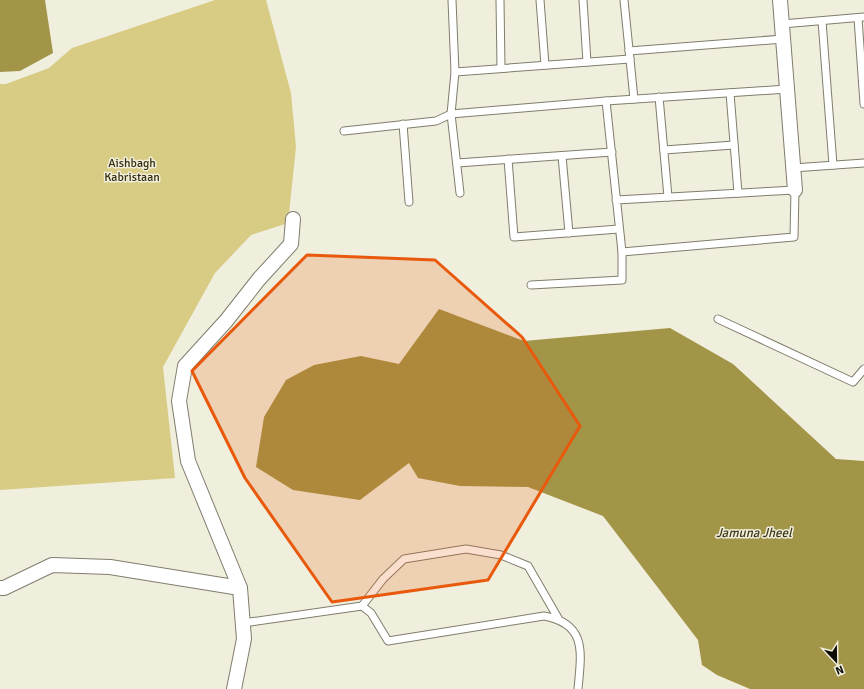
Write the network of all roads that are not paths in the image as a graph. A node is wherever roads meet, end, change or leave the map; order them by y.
1 (452, 0) edge
2 (500, 0) edge
3 (540, 0) edge
4 (582, 0) edge
5 (624, 0) edge
6 (780, 0) edge
7 (861, 17) edge
8 (822, 20) junction
9 (782, 24) junction
10 (783, 39) junction
11 (629, 51) junction
12 (862, 52) edge
13 (630, 59) junction
14 (587, 62) junction
15 (545, 65) junction
16 (501, 68) junction
17 (455, 72) junction
18 (787, 89) junction
19 (730, 93) junction
20 (659, 98) junction
21 (634, 99) junction
22 (606, 101) junction
23 (864, 104) edge
24 (451, 114) junction
25 (403, 124) junction
26 (344, 131) dead end
27 (734, 145) junction
28 (664, 150) junction
29 (612, 152) junction
30 (562, 156) junction
31 (508, 159) junction
32 (457, 163) junction
33 (864, 163) edge
34 (834, 165) junction
35 (793, 168) junction
36 (795, 190) junction
37 (460, 193) dead end
38 (738, 193) junction
39 (668, 197) junction
40 (616, 200) junction
41 (409, 202) dead end
42 (294, 219) dead end
43 (619, 229) junction
44 (569, 233) junction
45 (622, 252) junction
46 (531, 286) dead end
47 (718, 319) dead end
48 (864, 369) edge
49 (0, 588) edge
50 (240, 588) junction
51 (362, 606) junction
52 (558, 618) junction
53 (242, 623) junction
54 (234, 689) edge
55 (578, 689) edge

1 - 17 lane
2 - 16 lane
3 - 15 lane
4 - 14 lane
5 - 11 lane
6 - 9 street
7 - 8 lane
7 - 12 lane
8 - 9 lane
8 - 34 lane
9 - 10 street
10 - 11 lane
10 - 18 street
11 - 13 lane
12 - 23 lane
13 - 14 lane
13 - 21 lane
14 - 15 lane
15 - 16 lane
16 - 17 lane
17 - 24 lane
18 - 19 lane
18 - 35 street
19 - 20 lane
19 - 27 lane
20 - 21 lane
20 - 28 lane
21 - 22 lane
22 - 24 lane
22 - 29 lane
24 - 25 lane
24 - 32 lane
25 - 26 lane
25 - 41 lane
27 - 28 lane
27 - 38 lane
28 - 39 lane
29 - 30 lane
29 - 40 lane
30 - 31 lane
30 - 44 lane
31 - 32 lane
31 - 44 lane
32 - 37 lane
33 - 34 lane
34 - 35 lane
35 - 36 street
36 - 38 lane
36 - 45 lane
38 - 39 lane
39 - 40 lane
40 - 43 lane
42 - 50 street
43 - 44 lane
43 - 45 lane
45 - 46 lane
47 - 48 lane
49 - 50 street
50 - 53 street
51 - 52 lane
51 - 52 lane
51 - 53 lane
52 - 55 lane
53 - 54 street

